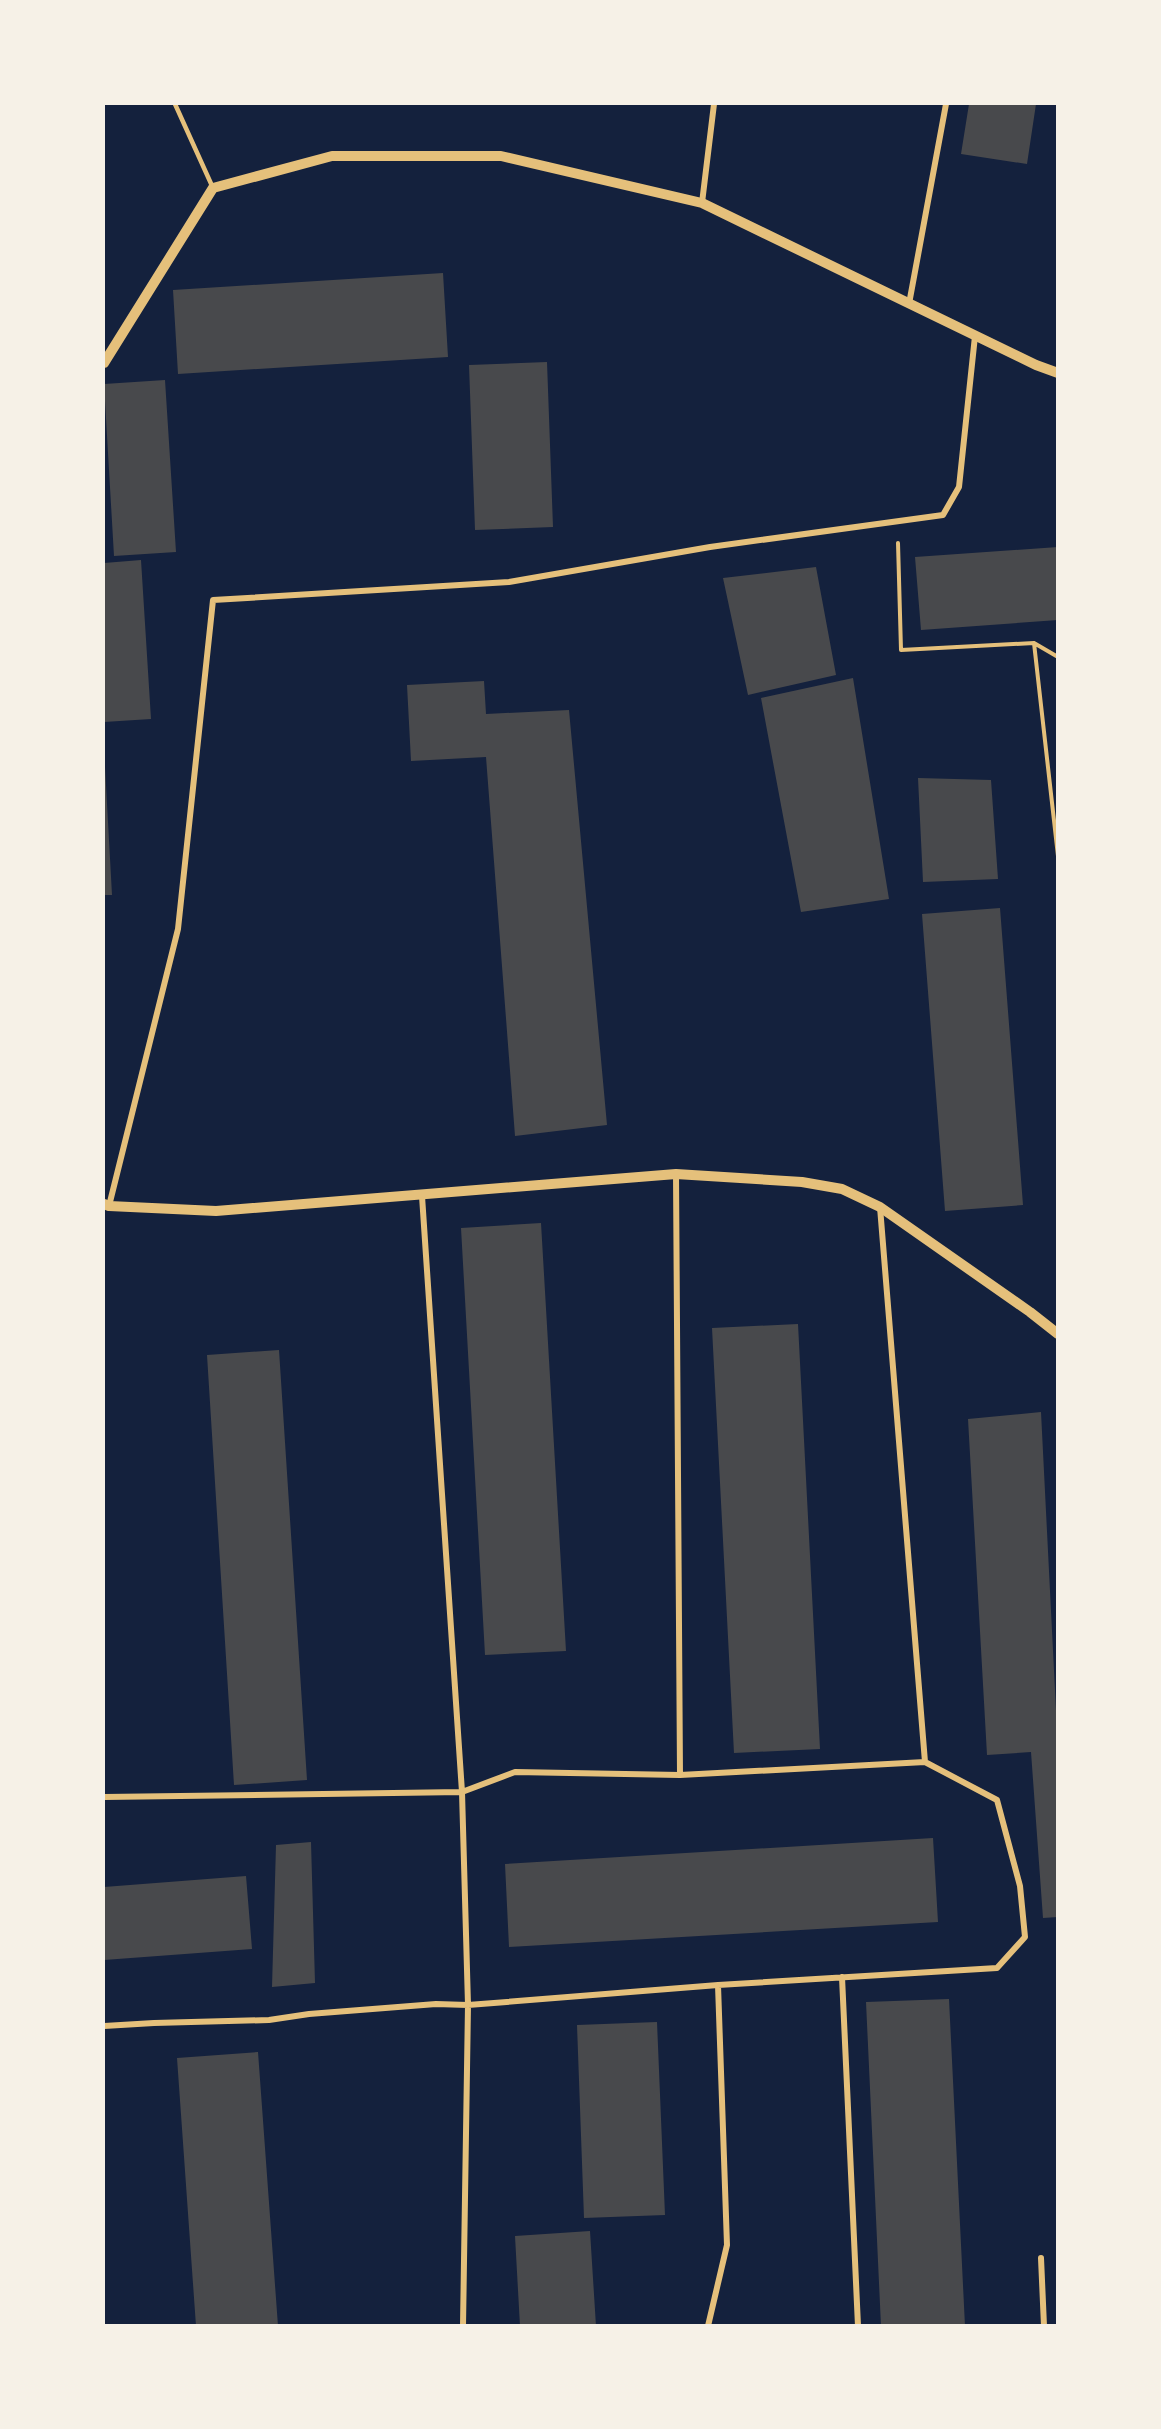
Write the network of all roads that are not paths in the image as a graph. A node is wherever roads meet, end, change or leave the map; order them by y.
1 (175, 104) edge
2 (714, 104) edge
3 (946, 104) edge
4 (213, 188) junction
5 (702, 203) junction
6 (909, 304) junction
7 (975, 336) junction
8 (104, 363) edge
9 (1058, 373) edge
10 (676, 1174) junction
11 (422, 1196) junction
12 (106, 1205) edge
13 (880, 1207) junction
14 (1058, 1334) edge
15 (925, 1762) junction
16 (680, 1775) junction
17 (462, 1792) junction
18 (104, 1797) edge
19 (842, 1977) junction
20 (718, 1985) junction
21 (468, 2005) junction
22 (104, 2026) edge
23 (1041, 2258) dead end
24 (463, 2325) edge
25 (708, 2325) edge
26 (858, 2325) edge
27 (1044, 2325) edge

1 - 4 lane
2 - 5 street
3 - 6 street
4 - 5 street
4 - 8 street
5 - 6 street
6 - 7 street
7 - 9 street
7 - 12 street
10 - 11 street
10 - 13 street
10 - 16 street
11 - 12 street
11 - 17 street
13 - 14 street
13 - 15 street
15 - 16 street
15 - 19 street
16 - 17 street
17 - 18 street
17 - 21 street
19 - 20 street
19 - 26 street
20 - 21 street
20 - 25 street
21 - 22 street
21 - 24 street
23 - 27 street

